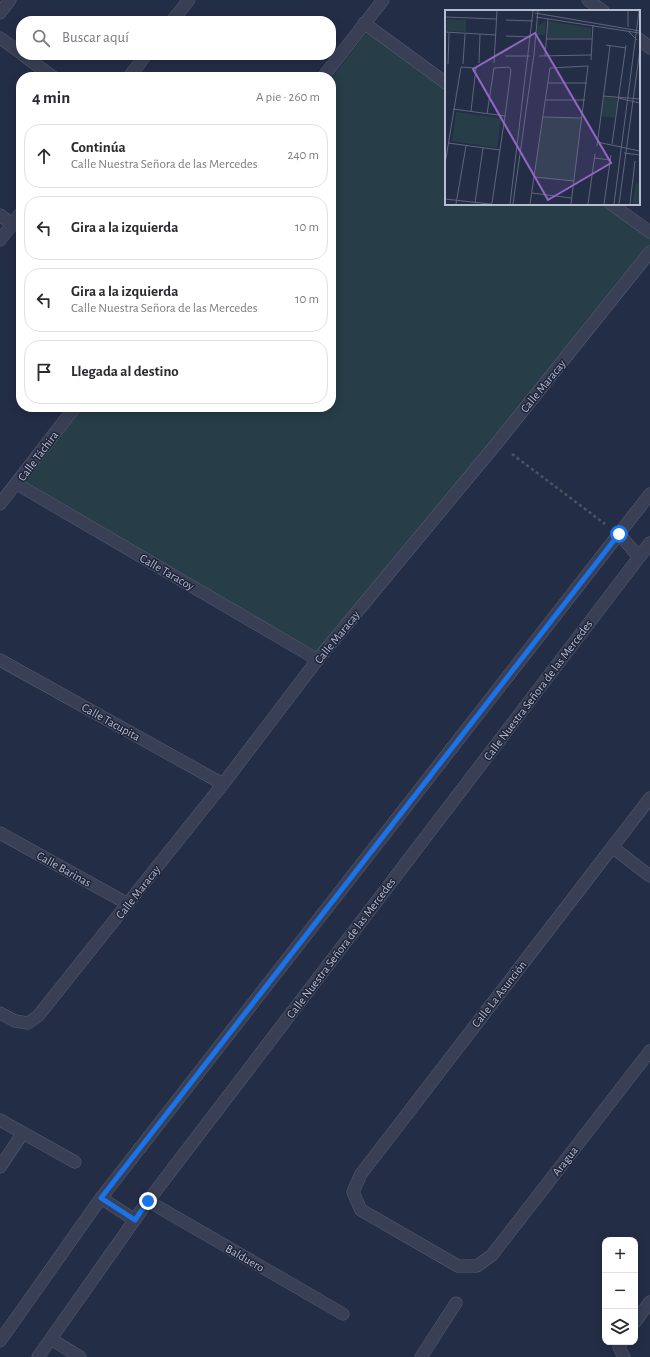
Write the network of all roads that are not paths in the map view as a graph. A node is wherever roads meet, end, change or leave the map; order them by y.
1 (10, 0) edge
2 (189, 0) edge
3 (383, 0) edge
4 (588, 0) edge
5 (601, 10) edge
6 (0, 12) edge
7 (176, 16) edge
8 (364, 23) junction
9 (0, 38) edge
10 (640, 40) edge
11 (650, 48) edge
12 (16, 50) edge
13 (30, 60) edge
14 (142, 60) edge
15 (336, 60) edge
16 (336, 60) edge
17 (46, 72) edge
18 (133, 72) edge
19 (327, 72) edge
20 (445, 82) edge
21 (612, 205) edge
22 (0, 215) edge
23 (16, 219) edge
24 (12, 224) junction
25 (650, 232) edge
26 (0, 240) edge
27 (650, 252) edge
28 (70, 412) edge
29 (17, 484) junction
30 (650, 494) edge
31 (0, 504) edge
32 (619, 534) junction
33 (650, 543) edge
34 (639, 557) junction
35 (0, 660) edge
36 (318, 660) junction
37 (223, 784) junction
38 (650, 798) edge
39 (0, 833) edge
40 (612, 847) junction
41 (650, 876) edge
42 (128, 904) junction
43 (0, 1013) edge
44 (650, 1051) edge
45 (0, 1120) edge
46 (23, 1133) junction
47 (75, 1162) dead end
48 (0, 1167) edge
49 (101, 1198) junction
50 (148, 1201) junction
51 (135, 1220) junction
52 (477, 1266) joint
53 (650, 1302) edge
54 (456, 1303) dead end
55 (343, 1314) dead end
56 (638, 1318) edge
57 (51, 1339) junction
58 (0, 1341) edge
59 (38, 1357) edge
60 (80, 1357) edge
61 (421, 1357) edge

1 - 6 street
2 - 7 street
3 - 8 street
4 - 5 street
8 - 16 street
8 - 20 street
9 - 12 street
10 - 11 street
13 - 17 street
14 - 18 street
15 - 19 street
21 - 25 street
22 - 24 street
23 - 24 street
24 - 26 street
27 - 36 street, Calle Maracay
28 - 29 street, Calle Táchira
29 - 31 street, Calle Táchira
29 - 36 street, Calle Taracoy
30 - 32 street
32 - 34 street
32 - 49 street
33 - 34 street, Calle Nuestra Señora de las Mercedes
34 - 50 street, Calle Nuestra Señora de las Mercedes
35 - 37 street, Calle Tacupita
36 - 37 street, Calle Maracay
37 - 42 street, Calle Maracay
38 - 40 street, Calle La Asunción
39 - 42 street, Calle Barinas
40 - 41 street
40 - 52 street, Calle La Asunción
42 - 43 street, Calle Maracay
44 - 52 street, Aragua
45 - 46 street
46 - 47 street
46 - 48 street
49 - 51 street
49 - 58 street
50 - 51 street, Calle Nuestra Señora de las Mercedes
50 - 55 street, Balduero
51 - 57 street, Calle Nuestra Señora de las Mercedes
53 - 56 street
54 - 61 street
57 - 59 street, Calle Nuestra Señora de las Mercedes
57 - 60 street

